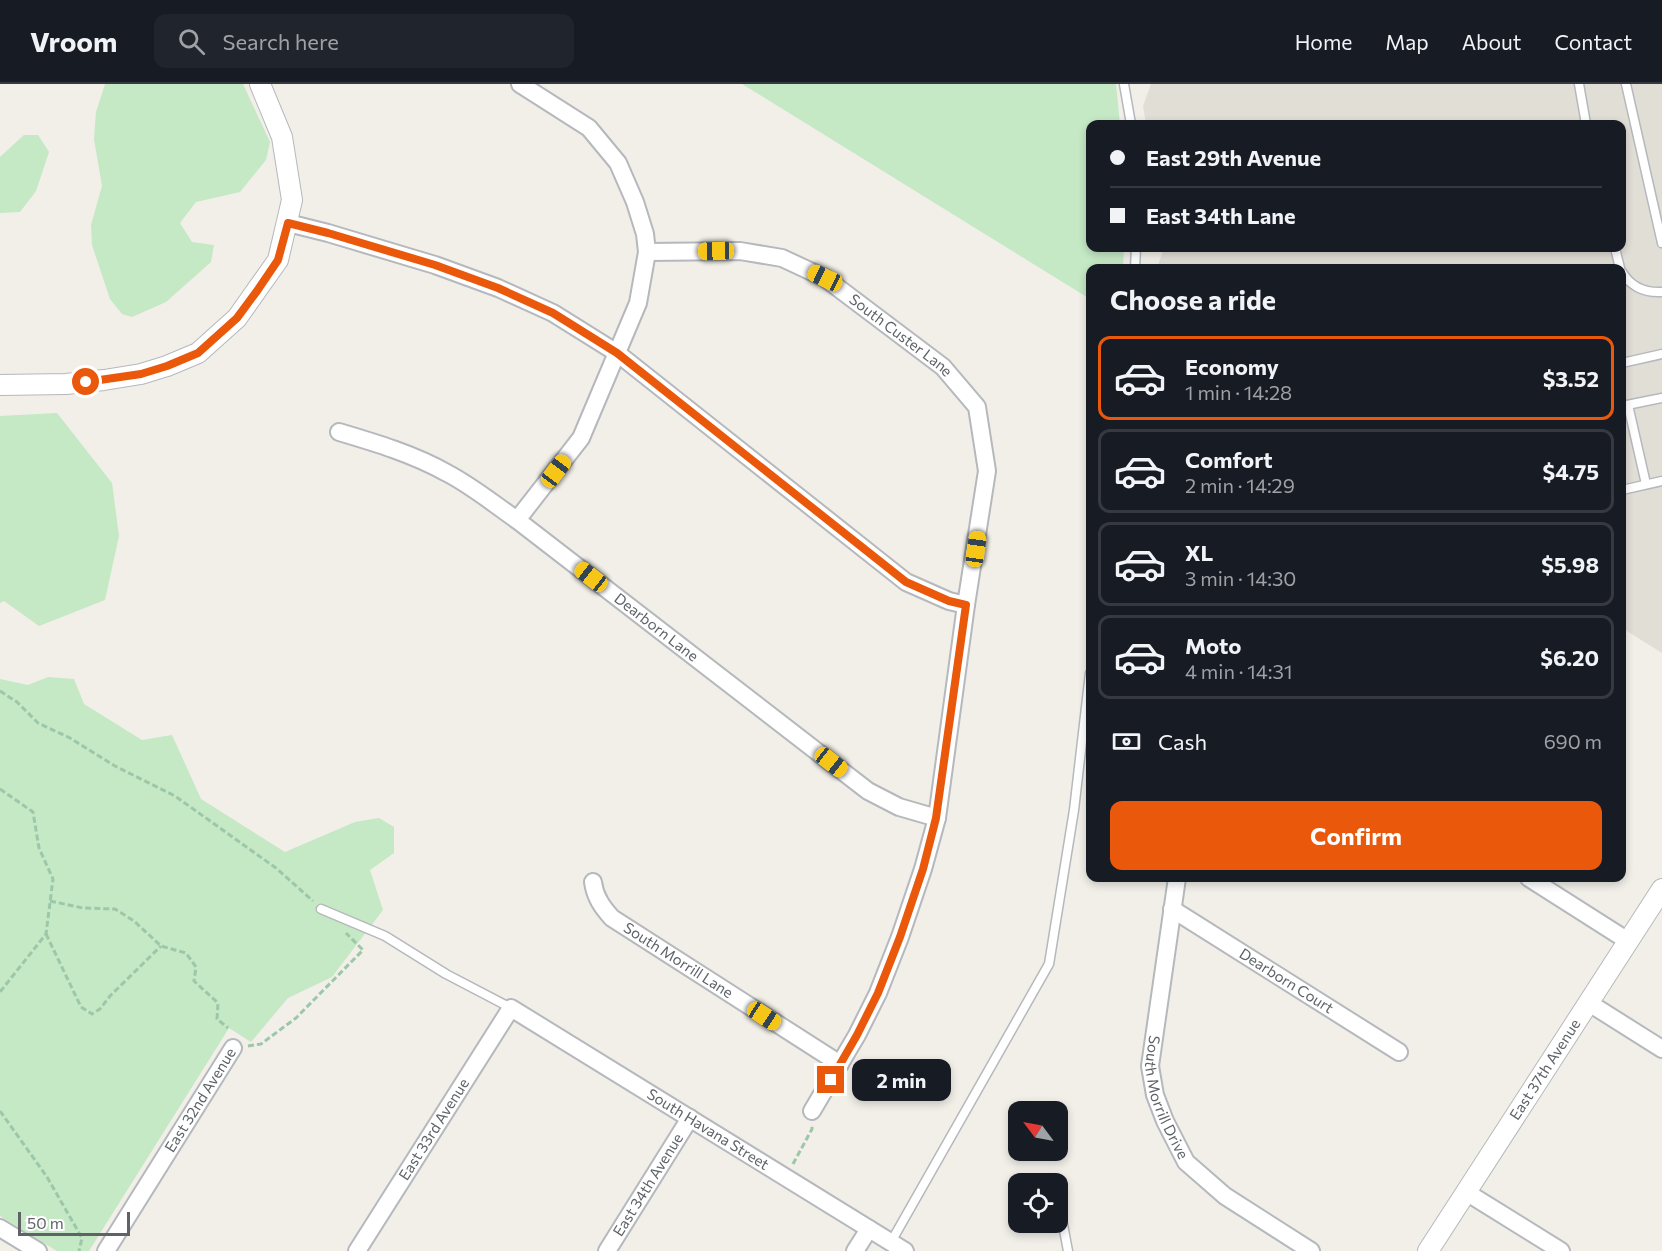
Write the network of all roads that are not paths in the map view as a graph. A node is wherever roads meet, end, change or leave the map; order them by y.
1 (260, 84) edge
2 (520, 84) edge
3 (1124, 84) edge
4 (1579, 84) edge
5 (1626, 84) edge
6 (1130, 120) edge
7 (1585, 120) edge
8 (288, 223) junction
9 (1662, 239) edge
10 (646, 252) junction
11 (1626, 280) edge
12 (1662, 291) edge
13 (617, 353) junction
14 (1662, 354) edge
15 (1626, 362) edge
16 (0, 385) edge
17 (1662, 398) edge
18 (1626, 405) edge
19 (1626, 409) edge
20 (339, 432) dead end
21 (1662, 481) edge
22 (1647, 484) junction
23 (1626, 489) edge
24 (517, 519) junction
25 (966, 605) junction
26 (1086, 707) edge
27 (936, 818) junction
28 (593, 882) dead end
29 (1176, 882) edge
30 (1535, 882) edge
31 (1662, 889) edge
32 (321, 909) road end
33 (1172, 909) junction
34 (1629, 941) junction
35 (1589, 1003) junction
36 (511, 1008) junction
37 (233, 1048) road end
38 (1662, 1049) edge
39 (1399, 1052) dead end
40 (840, 1064) junction
41 (812, 1111) road end
42 (690, 1118) junction
43 (1466, 1192) junction
44 (0, 1228) edge
45 (869, 1229) junction
46 (1065, 1233) edge
47 (898, 1247) edge
48 (38, 1251) edge
49 (106, 1251) edge
50 (357, 1251) edge
51 (607, 1251) edge
52 (855, 1251) edge
53 (1068, 1251) edge
54 (1311, 1251) edge
55 (1428, 1251) edge
56 (1561, 1251) edge

1 - 8 street
2 - 10 street
3 - 6 lane
4 - 7 lane
5 - 9 lane
8 - 13 street
8 - 16 street
10 - 13 street
10 - 25 street, South Custer Lane
11 - 12 lane
13 - 24 street
13 - 25 street
14 - 15 lane
17 - 18 lane
19 - 22 lane
20 - 24 street, Dearborn Lane
21 - 22 lane
22 - 23 lane
24 - 27 street, Dearborn Lane
25 - 27 street, South Custer Lane
26 - 47 lane
27 - 40 street, South Custer Lane
28 - 40 street, South Morrill Lane
29 - 33 street, South Morrill Drive
30 - 34 street
31 - 34 street, East 37th Avenue
32 - 36 lane
33 - 39 street, Dearborn Court
33 - 54 street, South Morrill Drive
34 - 35 street, East 37th Avenue
35 - 38 street
35 - 43 street, East 37th Avenue
36 - 42 street, South Havana Street
36 - 50 street, East 33rd Avenue
37 - 49 street, East 32nd Avenue
40 - 41 street, South Custer Lane
42 - 45 street, South Havana Street
42 - 51 street, East 34th Avenue
43 - 55 street, East 37th Avenue
43 - 56 street
44 - 48 street
45 - 47 street, South Havana Street
45 - 52 street
46 - 53 lane

